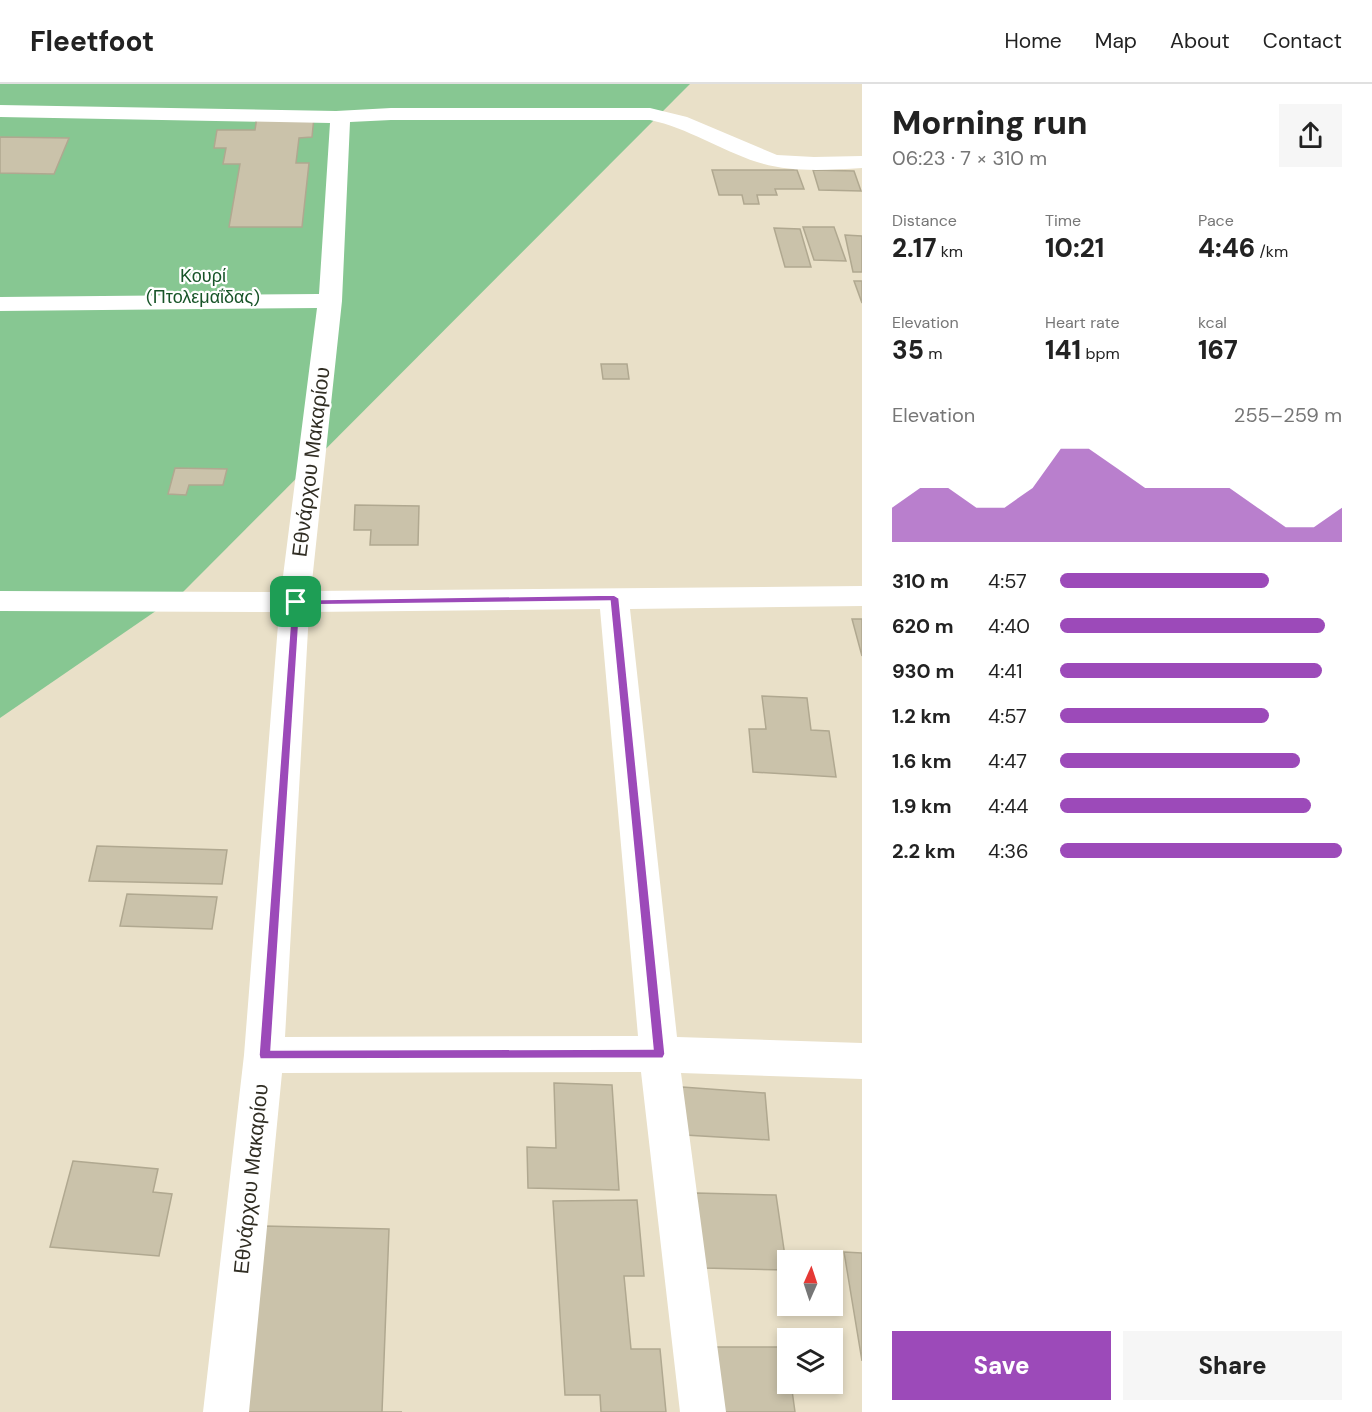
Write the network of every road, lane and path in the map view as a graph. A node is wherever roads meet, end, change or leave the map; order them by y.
1 (0, 111) edge
2 (336, 117) junction
3 (862, 162) edge
4 (330, 301) junction
5 (0, 304) edge
6 (862, 596) edge
7 (614, 598) junction
8 (0, 601) edge
9 (296, 602) junction
10 (659, 1054) junction
11 (264, 1055) junction
12 (862, 1061) edge
13 (226, 1412) edge
14 (703, 1412) edge

1 - 2 street
2 - 3 street
2 - 4 street, Εθνάρχου Μακαρίου
4 - 5 street
4 - 9 street, Εθνάρχου Μακαρίου
6 - 7 street
7 - 9 street
7 - 10 street
8 - 9 street
9 - 11 street, Εθνάρχου Μακαρίου
10 - 11 street
10 - 12 street
10 - 14 street
11 - 13 street, Εθνάρχου Μακαρίου

